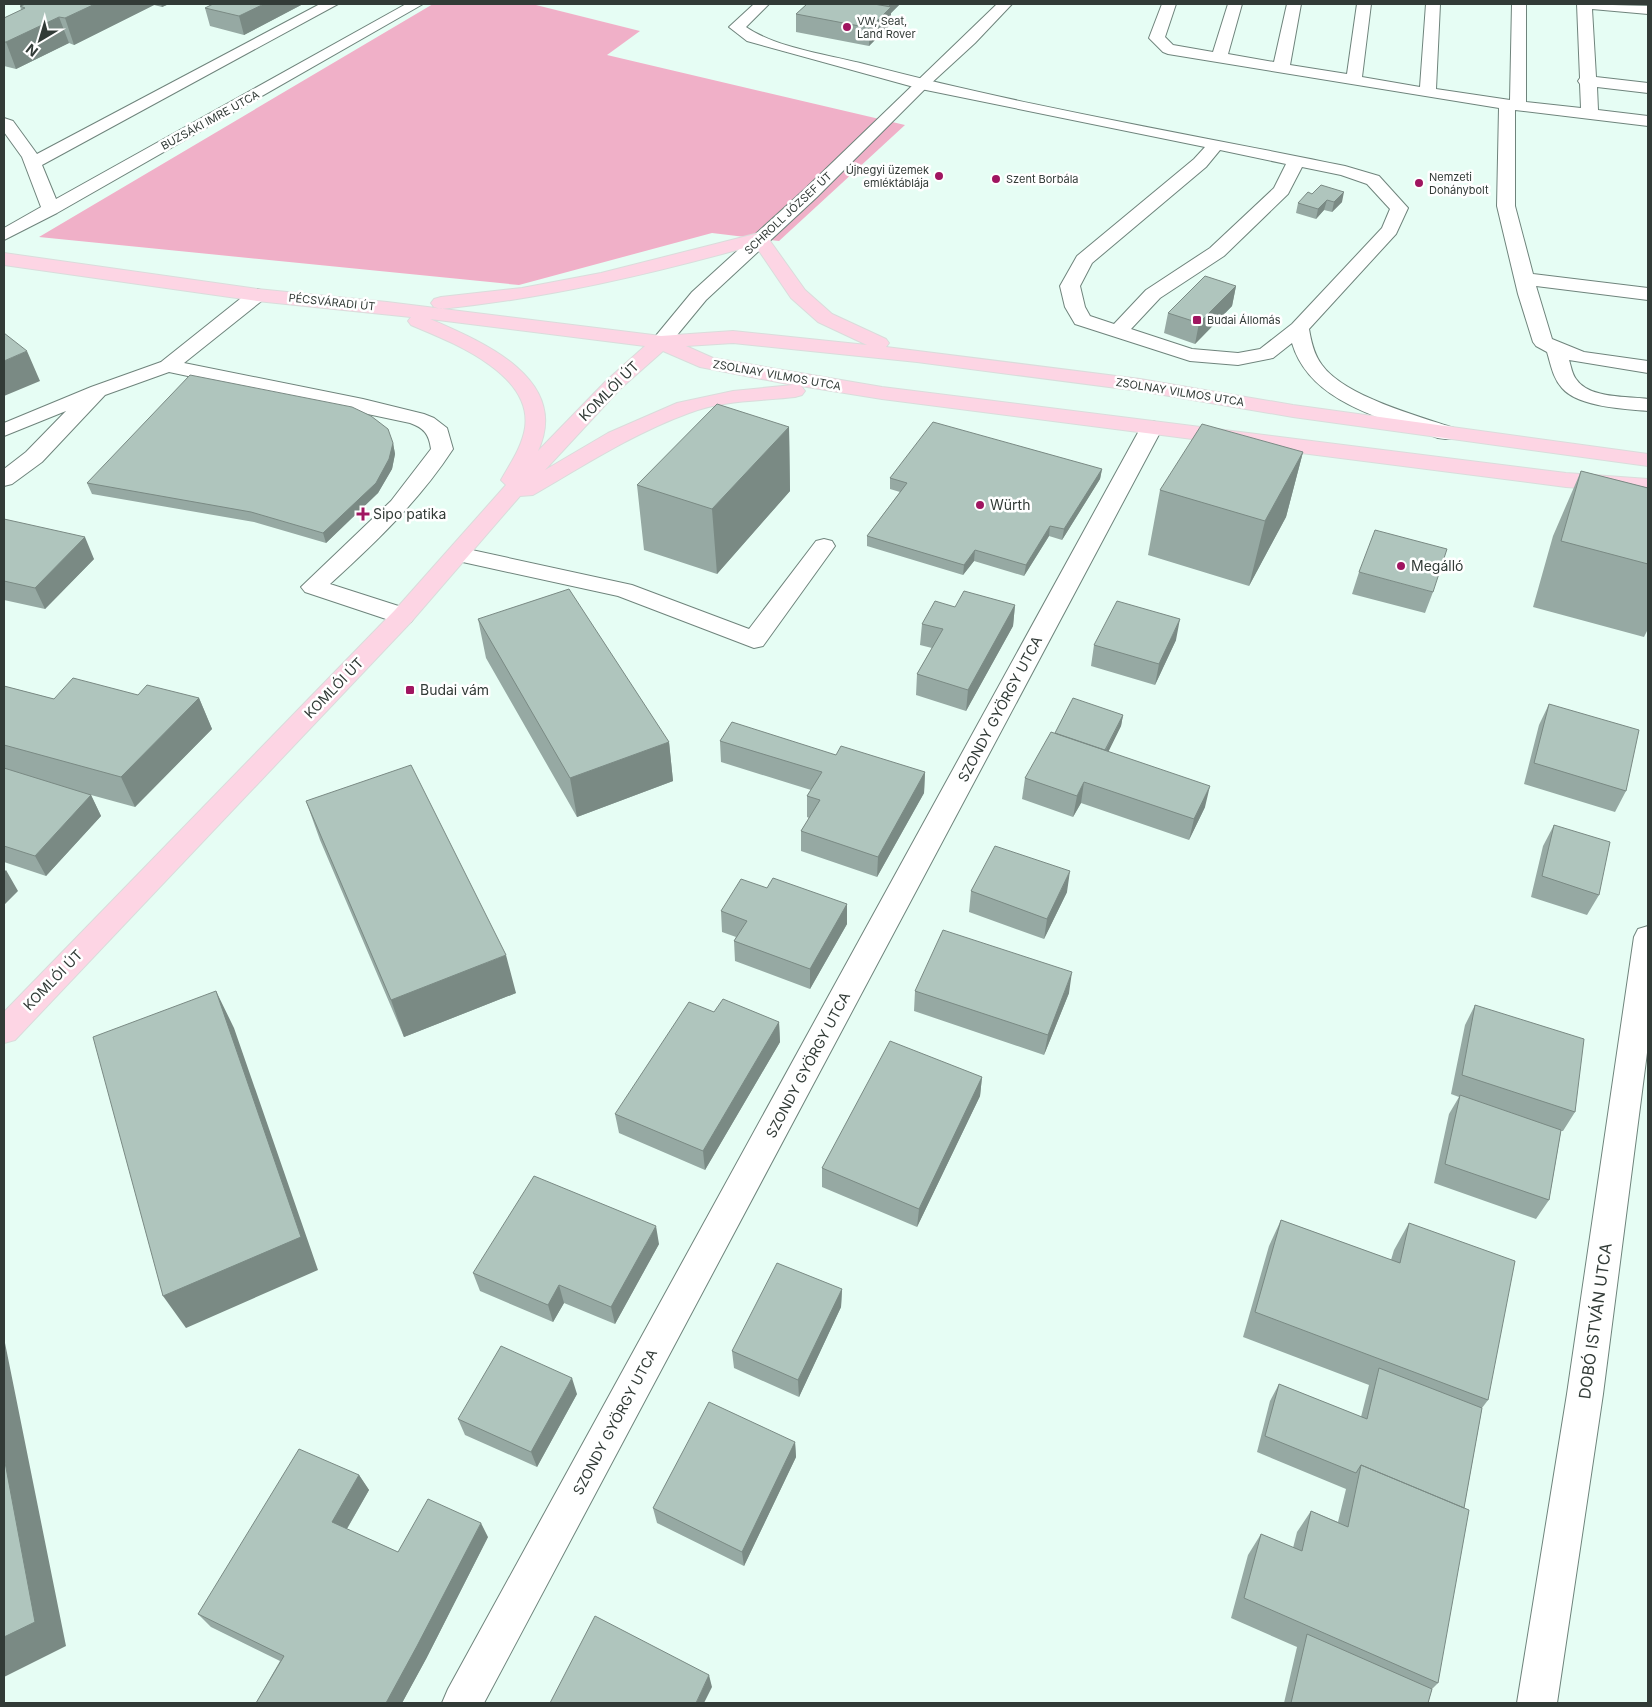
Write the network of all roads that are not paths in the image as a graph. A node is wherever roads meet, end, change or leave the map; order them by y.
1 (332, 4) edge
2 (416, 4) edge
3 (762, 4) edge
4 (1005, 4) edge
5 (1169, 4) edge
6 (1235, 4) edge
7 (1294, 4) edge
8 (1364, 4) edge
9 (1433, 4) edge
10 (1520, 4) edge
11 (1584, 4) edge
12 (1590, 4) edge
13 (1648, 10) edge
14 (1219, 59) junction
15 (1281, 69) junction
16 (1354, 81) junction
17 (1586, 81) junction
18 (921, 84) junction
19 (1648, 88) edge
20 (1428, 94) junction
21 (1512, 105) junction
22 (1590, 114) junction
23 (1648, 121) edge
24 (4, 124) edge
25 (1216, 146) junction
26 (1296, 161) junction
27 (33, 163) junction
28 (51, 209) junction
29 (4, 236) edge
30 (759, 238) junction
31 (4, 260) edge
32 (1524, 279) junction
33 (1648, 294) edge
34 (257, 295) junction
35 (387, 308) junction
36 (1299, 328) junction
37 (1118, 332) junction
38 (661, 342) junction
39 (1557, 351) junction
40 (917, 356) junction
41 (168, 366) junction
42 (1648, 367) edge
43 (98, 391) junction
44 (882, 393) junction
45 (1648, 405) edge
46 (1152, 427) junction
47 (4, 430) edge
48 (1446, 432) junction
49 (1648, 460) edge
50 (4, 479) edge
51 (1648, 486) edge
52 (500, 504) junction
53 (824, 546) dead end
54 (458, 554) junction
55 (404, 616) junction
56 (1648, 937) edge
57 (4, 1031) edge
58 (462, 1703) edge
59 (1537, 1703) edge

1 - 27 street
2 - 28 street, BUZSÁKI IMRE UTCA
3 - 18 street
4 - 18 street, SCHROLL JÓZSEF ÚT
5 - 14 street
6 - 14 street
7 - 15 street
8 - 16 street
9 - 20 street
10 - 21 street
11 - 17 street
12 - 13 street
14 - 15 street
15 - 16 street
16 - 20 street
17 - 19 street
17 - 22 street
18 - 25 street
18 - 30 street, SCHROLL JÓZSEF ÚT
20 - 21 street
21 - 22 street
21 - 32 street
22 - 23 street
24 - 27 street
25 - 26 street
25 - 37 street
26 - 36 street
26 - 37 street
27 - 28 street
28 - 29 street, BUZSÁKI IMRE UTCA
30 - 35 main road
30 - 38 street, SCHROLL JÓZSEF ÚT
30 - 40 main road
31 - 34 main road, PÉCSVÁRADI ÚT
32 - 33 street
32 - 39 street
34 - 35 main road, PÉCSVÁRADI ÚT
34 - 41 street
35 - 38 main road, PÉCSVÁRADI ÚT
35 - 52 main road
36 - 37 street
36 - 48 street
38 - 40 main road, ZSOLNAY VILMOS UTCA
38 - 44 main road, ZSOLNAY VILMOS UTCA
38 - 52 main road, KOMLÓI ÚT
39 - 42 street
39 - 45 street
40 - 48 main road, ZSOLNAY VILMOS UTCA
41 - 43 street
41 - 55 street
43 - 47 street
43 - 50 street
44 - 46 main road, ZSOLNAY VILMOS UTCA
44 - 52 main road
46 - 51 main road, ZSOLNAY VILMOS UTCA
46 - 58 street, SZONDY GYÖRGY UTCA
48 - 49 main road, ZSOLNAY VILMOS UTCA
52 - 54 main road, KOMLÓI ÚT
53 - 54 street
54 - 55 main road, KOMLÓI ÚT
55 - 57 main road, KOMLÓI ÚT
56 - 59 street, DOBÓ ISTVÁN UTCA

